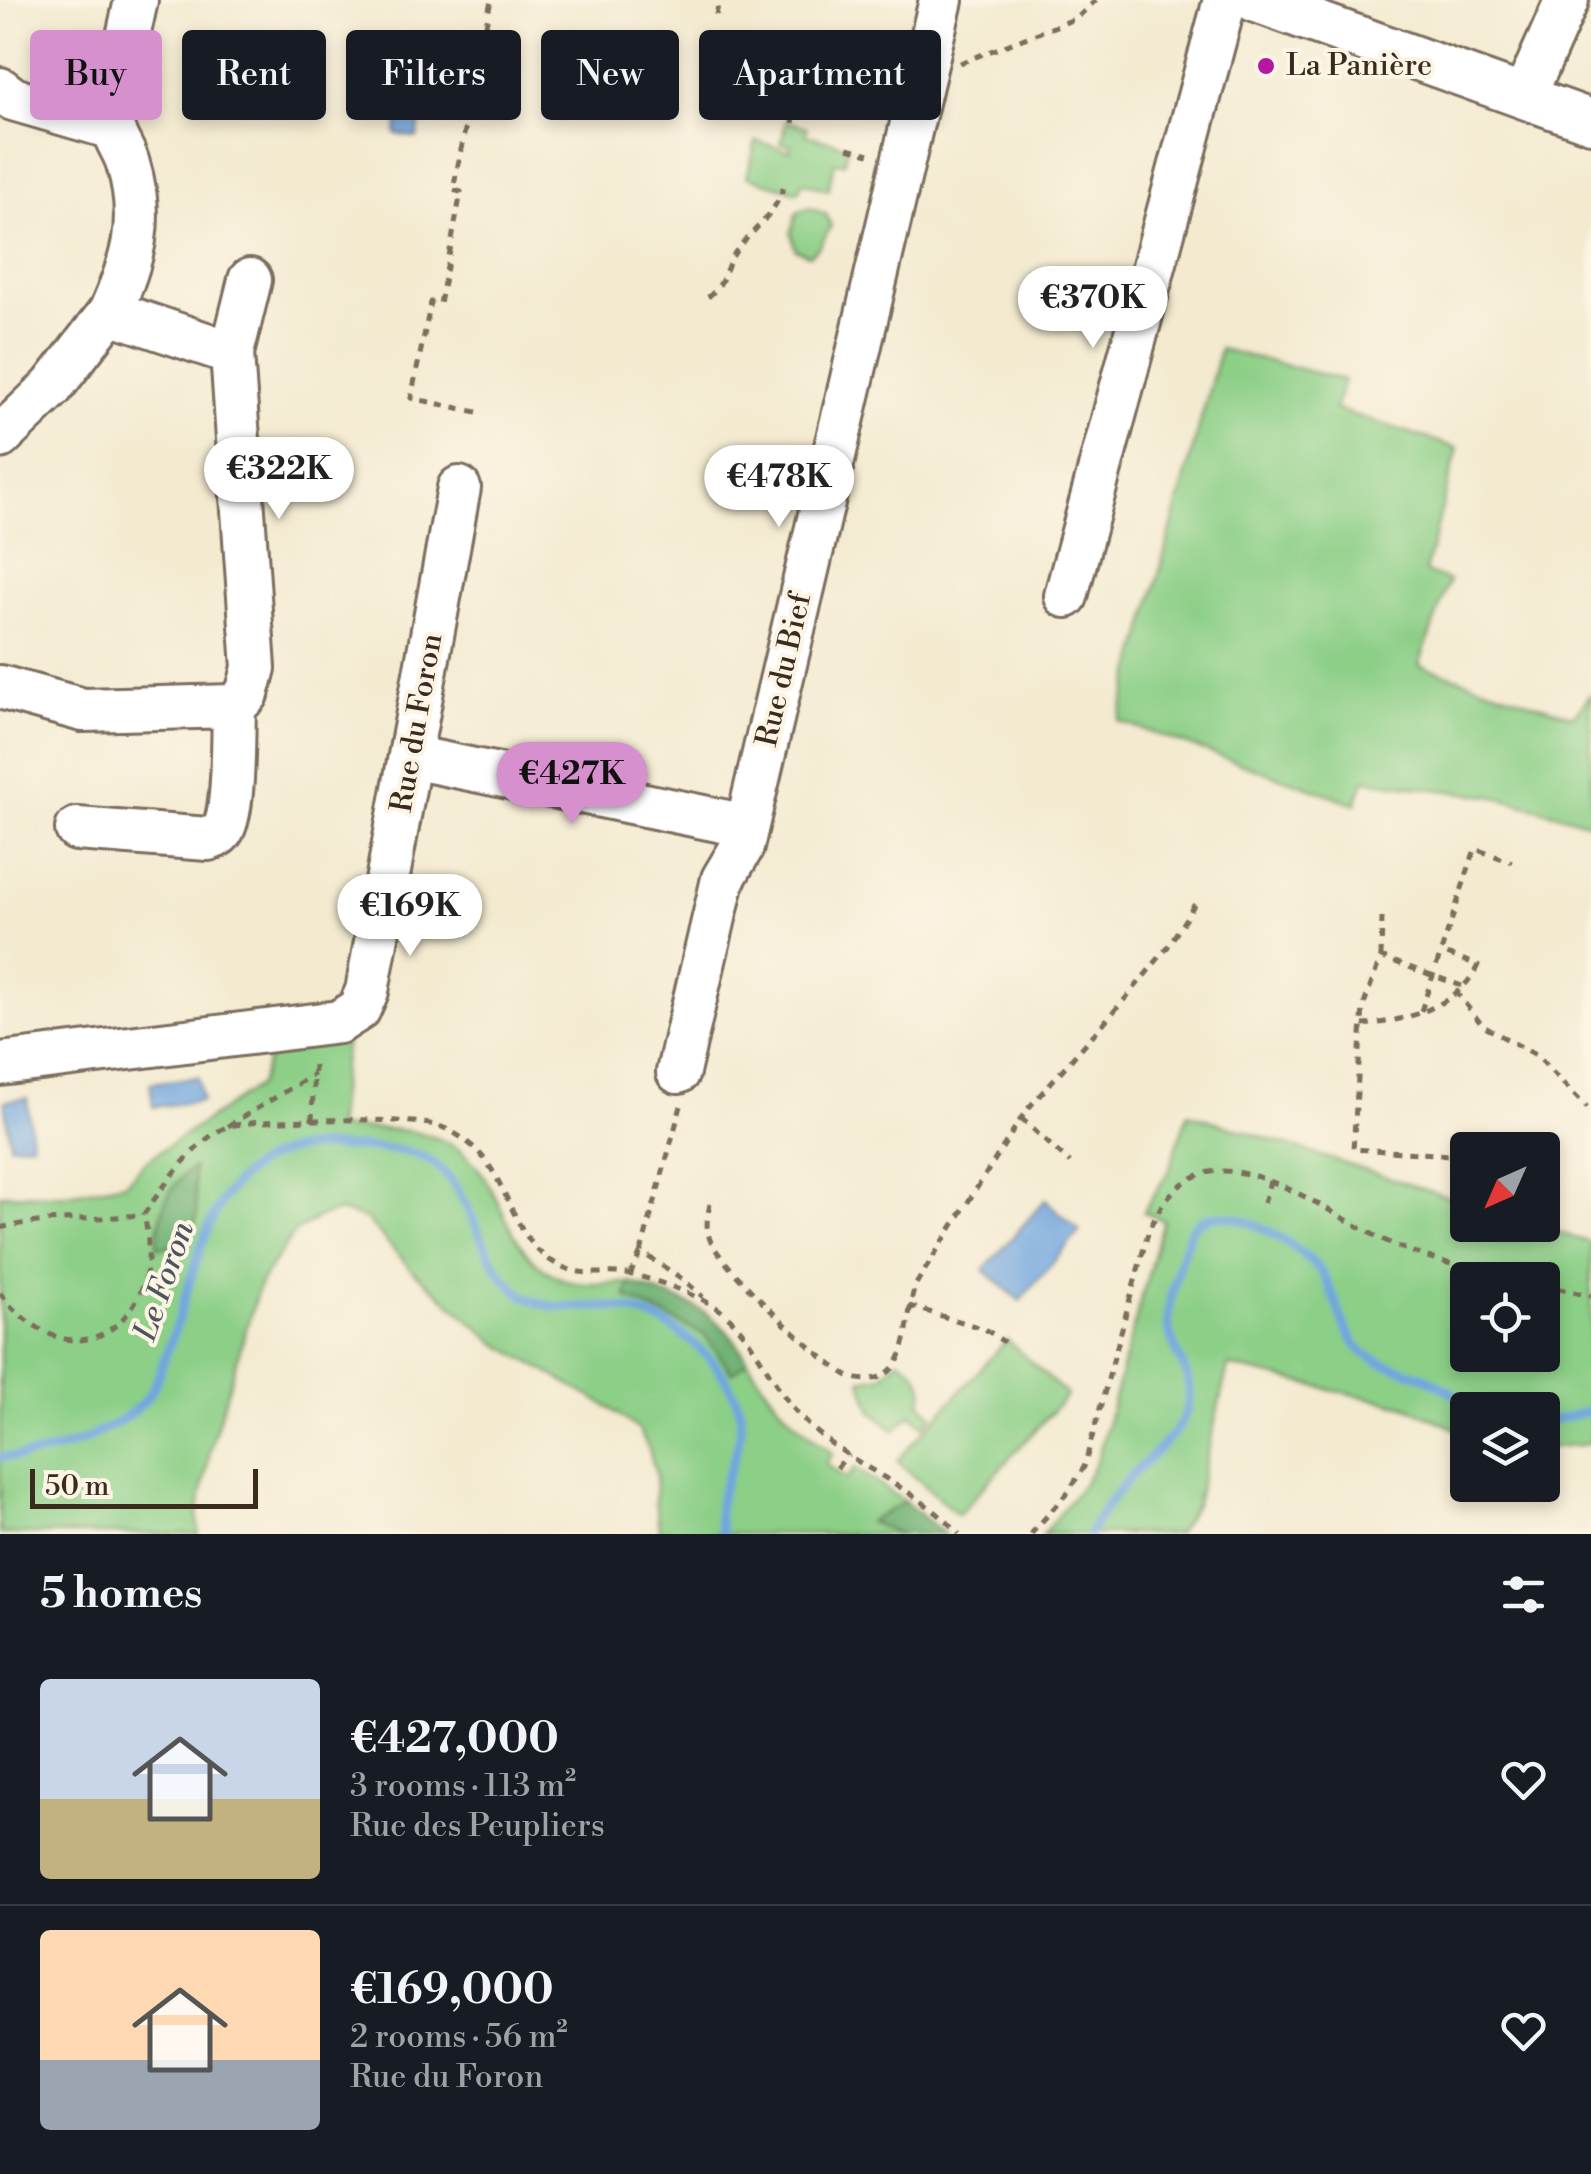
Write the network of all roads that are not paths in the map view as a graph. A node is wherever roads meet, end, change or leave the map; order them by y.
1 (136, 0) edge
2 (942, 0) edge
3 (1225, 0) edge
4 (1254, 0) edge
5 (1568, 0) edge
6 (1298, 8) edge
7 (0, 89) edge
8 (1524, 97) junction
9 (1591, 121) edge
10 (113, 128) junction
11 (250, 280) dead end
12 (110, 312) junction
13 (232, 353) junction
14 (3, 429) edge
15 (459, 488) dead end
16 (1066, 596) dead end
17 (0, 687) edge
18 (234, 706) junction
19 (411, 757) junction
20 (747, 826) junction
21 (78, 828) dead end
22 (0, 1064) edge
23 (678, 1072) road end

1 - 10 street
2 - 20 street, Rue du Bief
3 - 16 street
4 - 6 street
5 - 8 street
6 - 8 street
7 - 10 street
8 - 9 street
10 - 12 street
11 - 13 street
12 - 13 street
12 - 14 street
13 - 18 street
15 - 19 street, Rue du Foron
17 - 18 street
18 - 21 street
19 - 20 street
19 - 22 street, Rue du Foron
20 - 23 street, Rue du Bief

